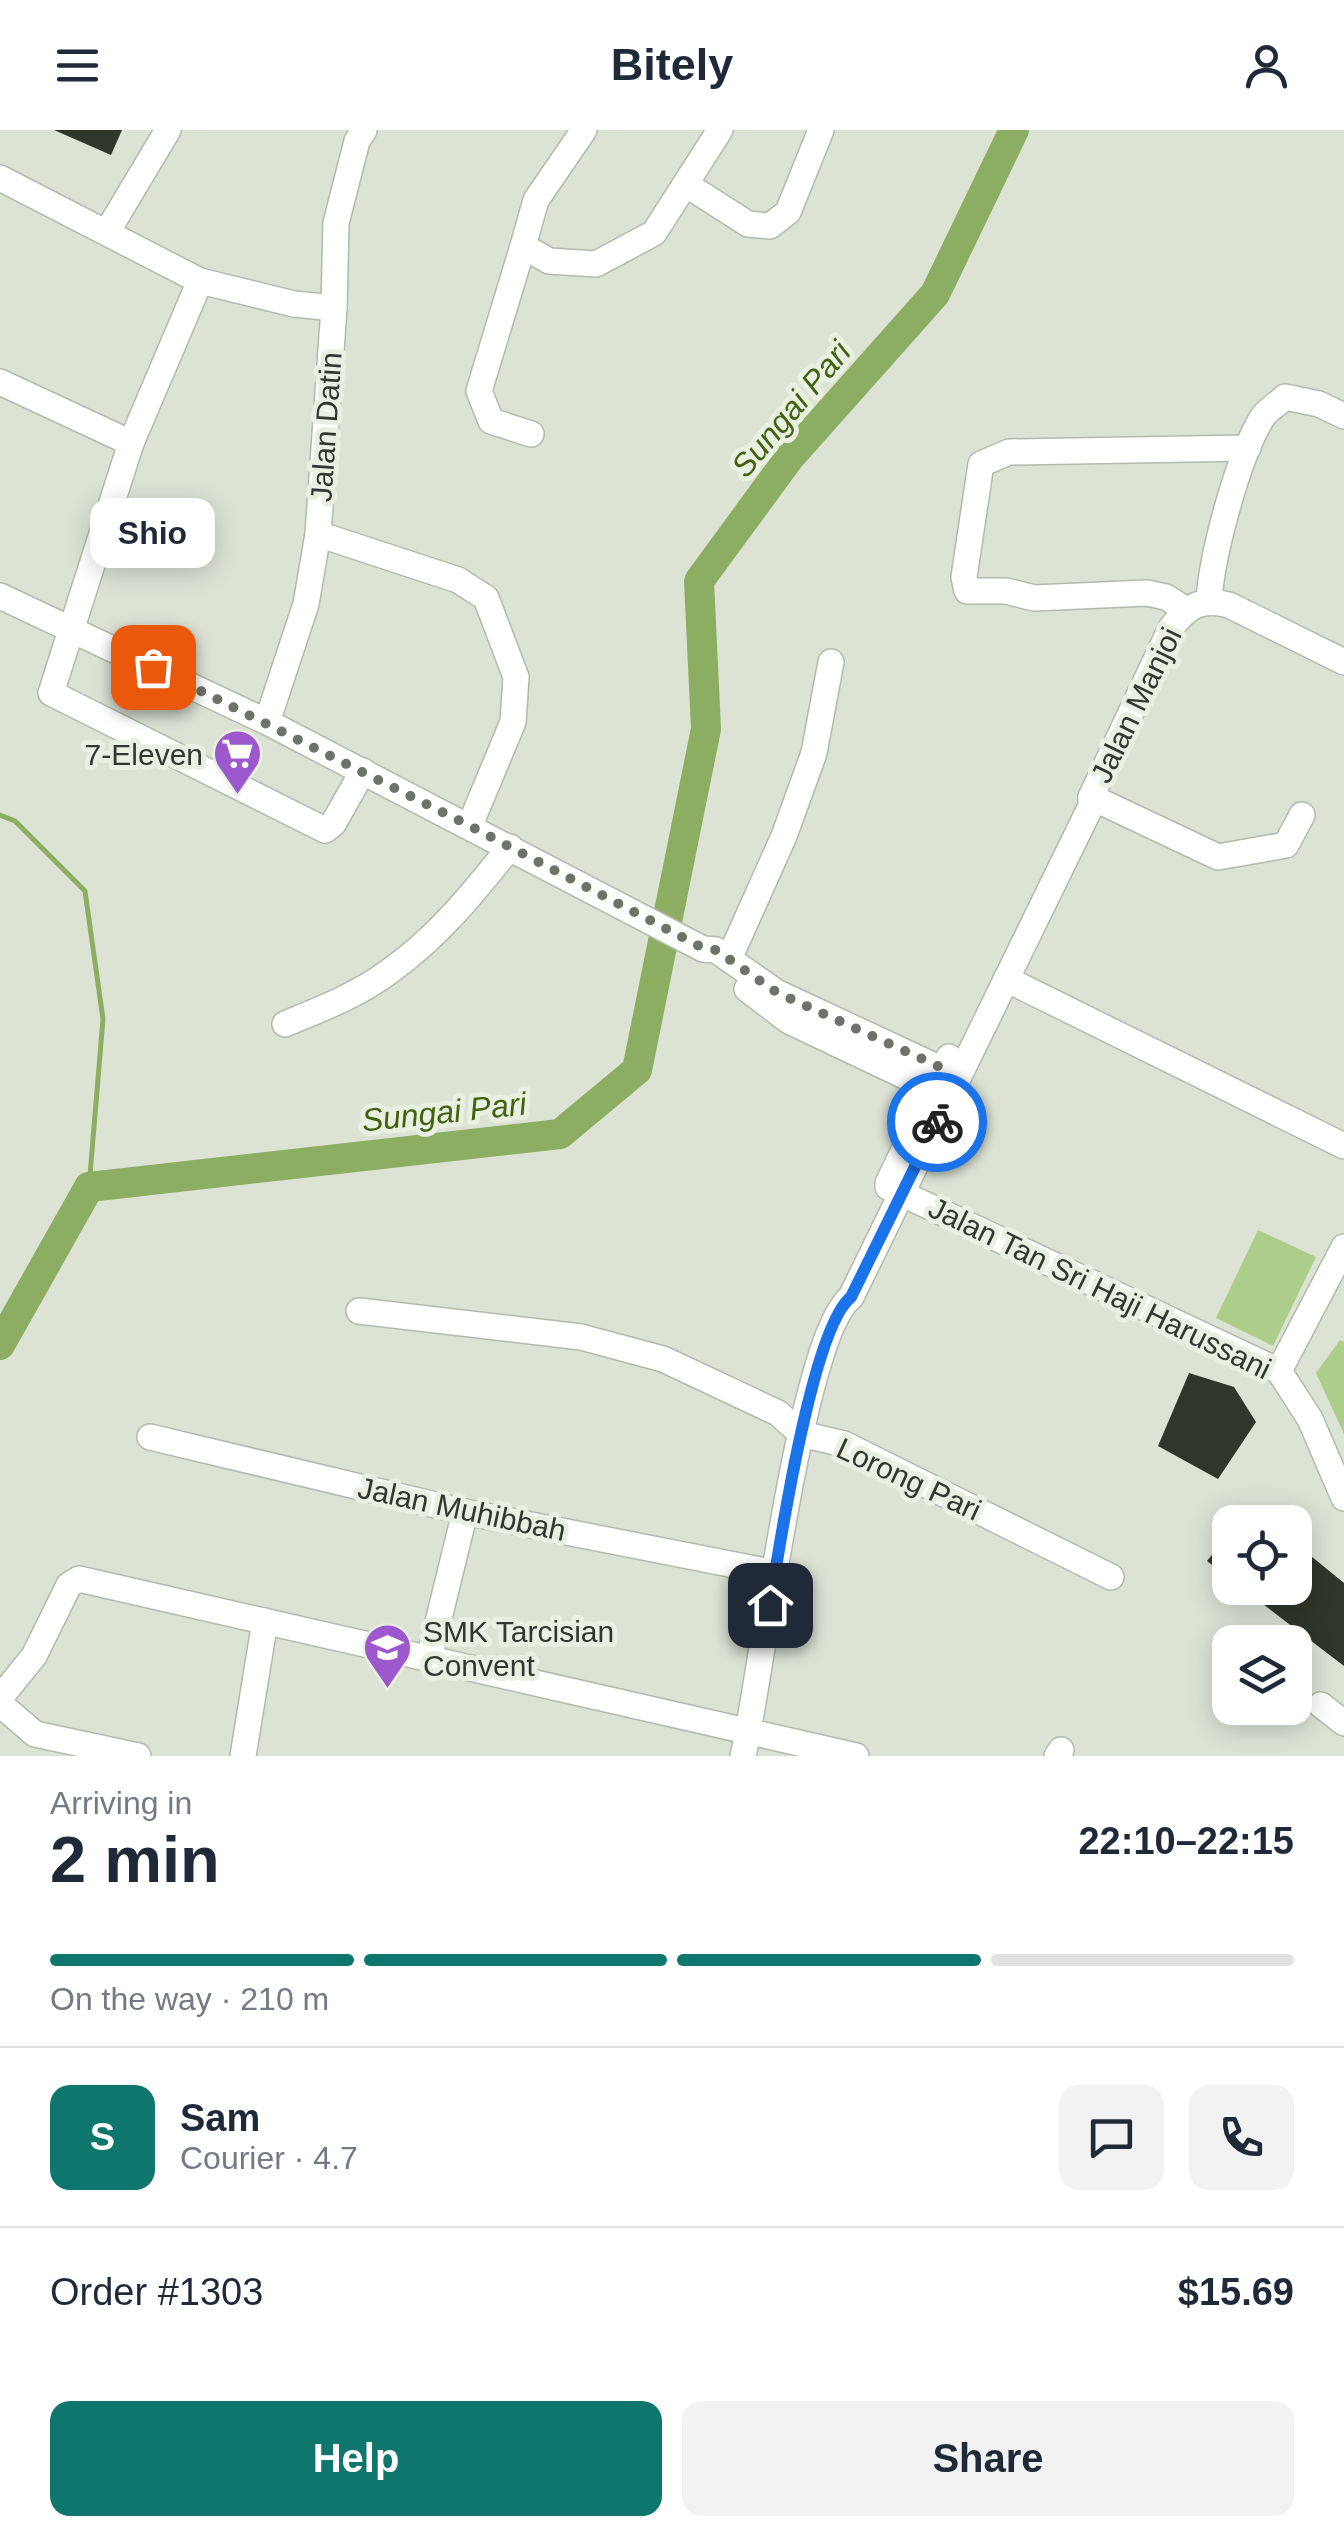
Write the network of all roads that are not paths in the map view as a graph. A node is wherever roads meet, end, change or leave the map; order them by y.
1 (168, 130) edge
2 (364, 130) edge
3 (584, 130) edge
4 (720, 130) edge
5 (821, 130) edge
6 (0, 178) edge
7 (687, 185) junction
8 (107, 232) junction
9 (523, 246) junction
10 (200, 281) junction
11 (334, 308) junction
12 (0, 382) edge
13 (1344, 416) edge
14 (532, 434) dead end
15 (131, 443) junction
16 (1248, 448) junction
17 (318, 534) junction
18 (0, 596) edge
19 (1197, 604) junction
20 (70, 627) junction
21 (831, 662) dead end
22 (1344, 662) edge
23 (267, 722) junction
24 (363, 771) junction
25 (1091, 798) junction
26 (1302, 815) dead end
27 (470, 826) junction
28 (510, 847) junction
29 (703, 948) junction
30 (729, 958) junction
31 (1006, 979) junction
32 (285, 1024) dead end
33 (943, 1081) junction
34 (1344, 1146) edge
35 (895, 1189) junction
36 (1344, 1247) edge
37 (360, 1311) dead end
38 (1279, 1371) junction
39 (800, 1434) junction
40 (150, 1436) dead end
41 (1344, 1498) edge
42 (465, 1512) junction
43 (775, 1573) junction
44 (1110, 1577) dead end
45 (265, 1621) junction
46 (429, 1659) junction
47 (0, 1701) edge
48 (1320, 1706) dead end
49 (1344, 1723) edge
50 (746, 1745) edge
51 (138, 1756) edge
52 (244, 1756) edge
53 (856, 1756) edge

1 - 8 street
2 - 11 street, Jalan Datin
3 - 9 street
4 - 7 street
5 - 7 street
6 - 8 street
7 - 9 street
8 - 10 street
9 - 14 street
10 - 11 street
10 - 15 street
11 - 17 street, Jalan Datin
12 - 15 street
13 - 16 street
15 - 20 street
16 - 19 street
16 - 19 street
17 - 23 street, Jalan Datin
17 - 27 street
18 - 20 street
19 - 22 street, Jalan Manjoi
19 - 25 street, Jalan Manjoi
20 - 23 street
20 - 24 street
21 - 30 street
23 - 24 street
24 - 27 street
25 - 26 street
25 - 31 street, Jalan Manjoi
25 - 33 street, Jalan Manjoi
27 - 28 street
28 - 29 street
28 - 32 street
29 - 30 street
29 - 33 street
30 - 33 street
31 - 33 street, Jalan Manjoi
31 - 34 street
33 - 35 street
35 - 38 street, Jalan Tan Sri Haji Harussani
35 - 39 street
36 - 38 street
37 - 39 street, Lorong Pari
38 - 41 street, Jalan Tan Sri Haji Harussani
39 - 43 street
39 - 44 street, Lorong Pari
40 - 42 street, Jalan Muhibbah
42 - 43 street, Jalan Muhibbah
42 - 46 street
43 - 50 street
45 - 46 street
45 - 47 street
45 - 52 street
46 - 50 street
47 - 51 street
48 - 49 street
50 - 53 street

